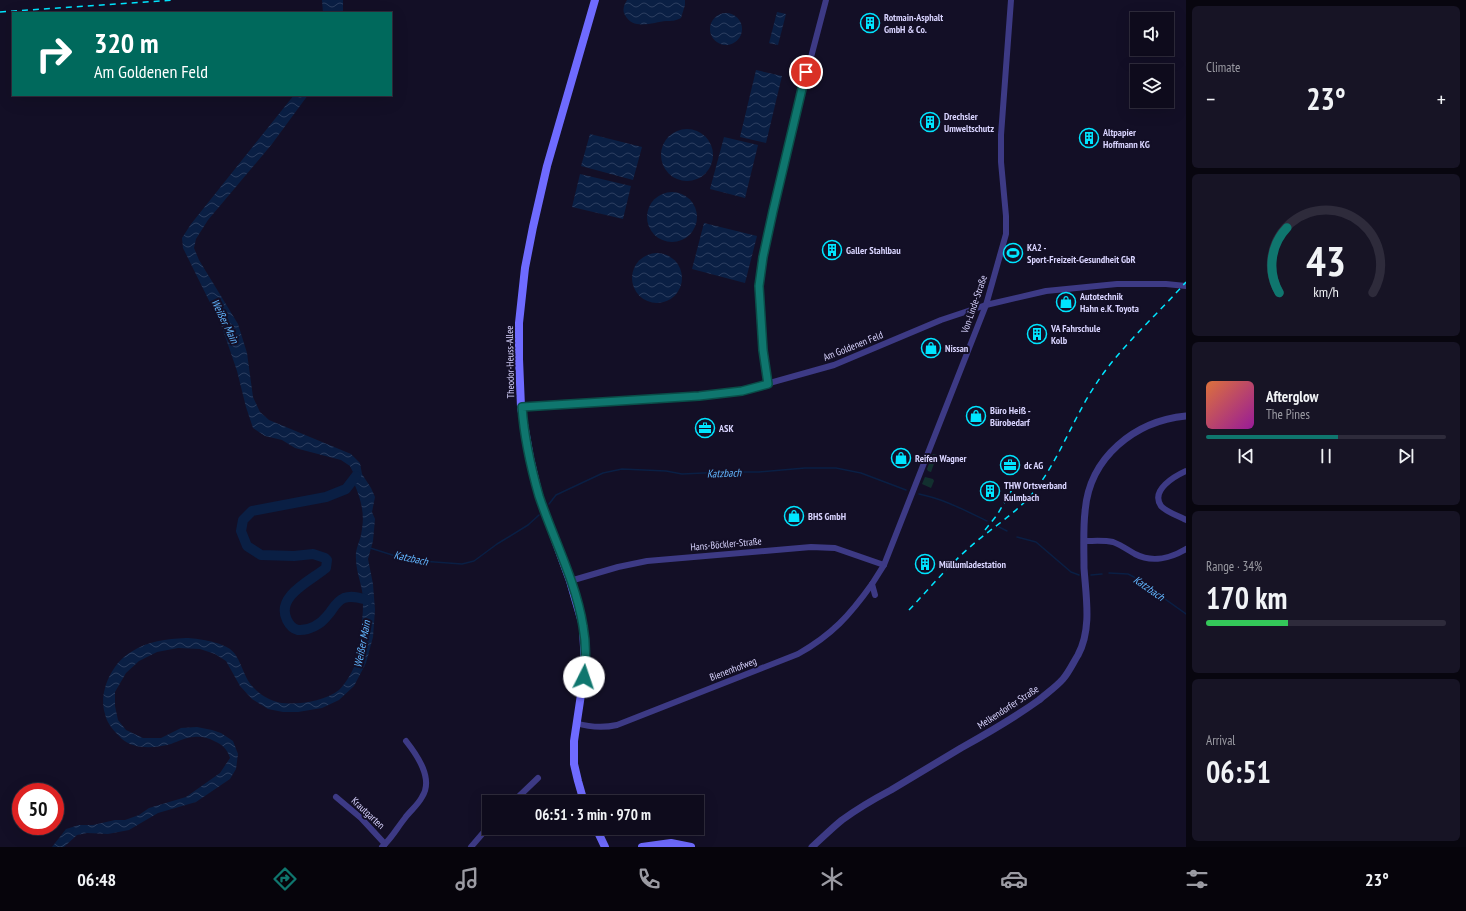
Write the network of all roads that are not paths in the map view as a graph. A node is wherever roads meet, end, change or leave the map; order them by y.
1 (595, 0) edge
2 (826, 0) edge
3 (1011, 0) edge
4 (1186, 286) edge
5 (986, 305) junction
6 (768, 384) junction
7 (522, 407) junction
8 (1186, 416) edge
9 (1186, 471) edge
10 (1186, 520) edge
11 (1085, 541) junction
12 (1186, 549) edge
13 (884, 565) junction
14 (570, 581) junction
15 (872, 584) junction
16 (875, 595) dead end
17 (576, 723) junction
18 (406, 742) dead end
19 (538, 778) dead end
20 (520, 795) edge
21 (582, 795) edge
22 (336, 797) dead end
23 (482, 835) edge
24 (599, 835) edge
25 (384, 845) edge
26 (472, 847) edge
27 (605, 847) edge
28 (642, 847) edge
29 (691, 847) edge
30 (812, 847) edge

1 - 7 main road, Theodor-Heuss-Allee
2 - 6 street
3 - 5 street, Von-Linde-Straße
4 - 5 street, Am Goldenen Feld
5 - 6 street, Am Goldenen Feld
5 - 13 street, Von-Linde-Straße
6 - 7 street, Am Goldenen Feld
7 - 14 main road, Theodor-Heuss-Allee
8 - 11 street, Melkendorfer Straße
9 - 10 street
11 - 12 street
11 - 30 street, Melkendorfer Straße
13 - 14 street, Hans-Böckler-Straße
13 - 15 street, Von-Linde-Straße
14 - 17 main road, Theodor-Heuss-Allee
15 - 16 street
15 - 17 street, Bienenhofweg
17 - 21 main road, Theodor-Heuss-Allee
18 - 25 street
19 - 20 street
22 - 25 street, Krautgarten
23 - 26 street
24 - 27 main road
28 - 29 main road

